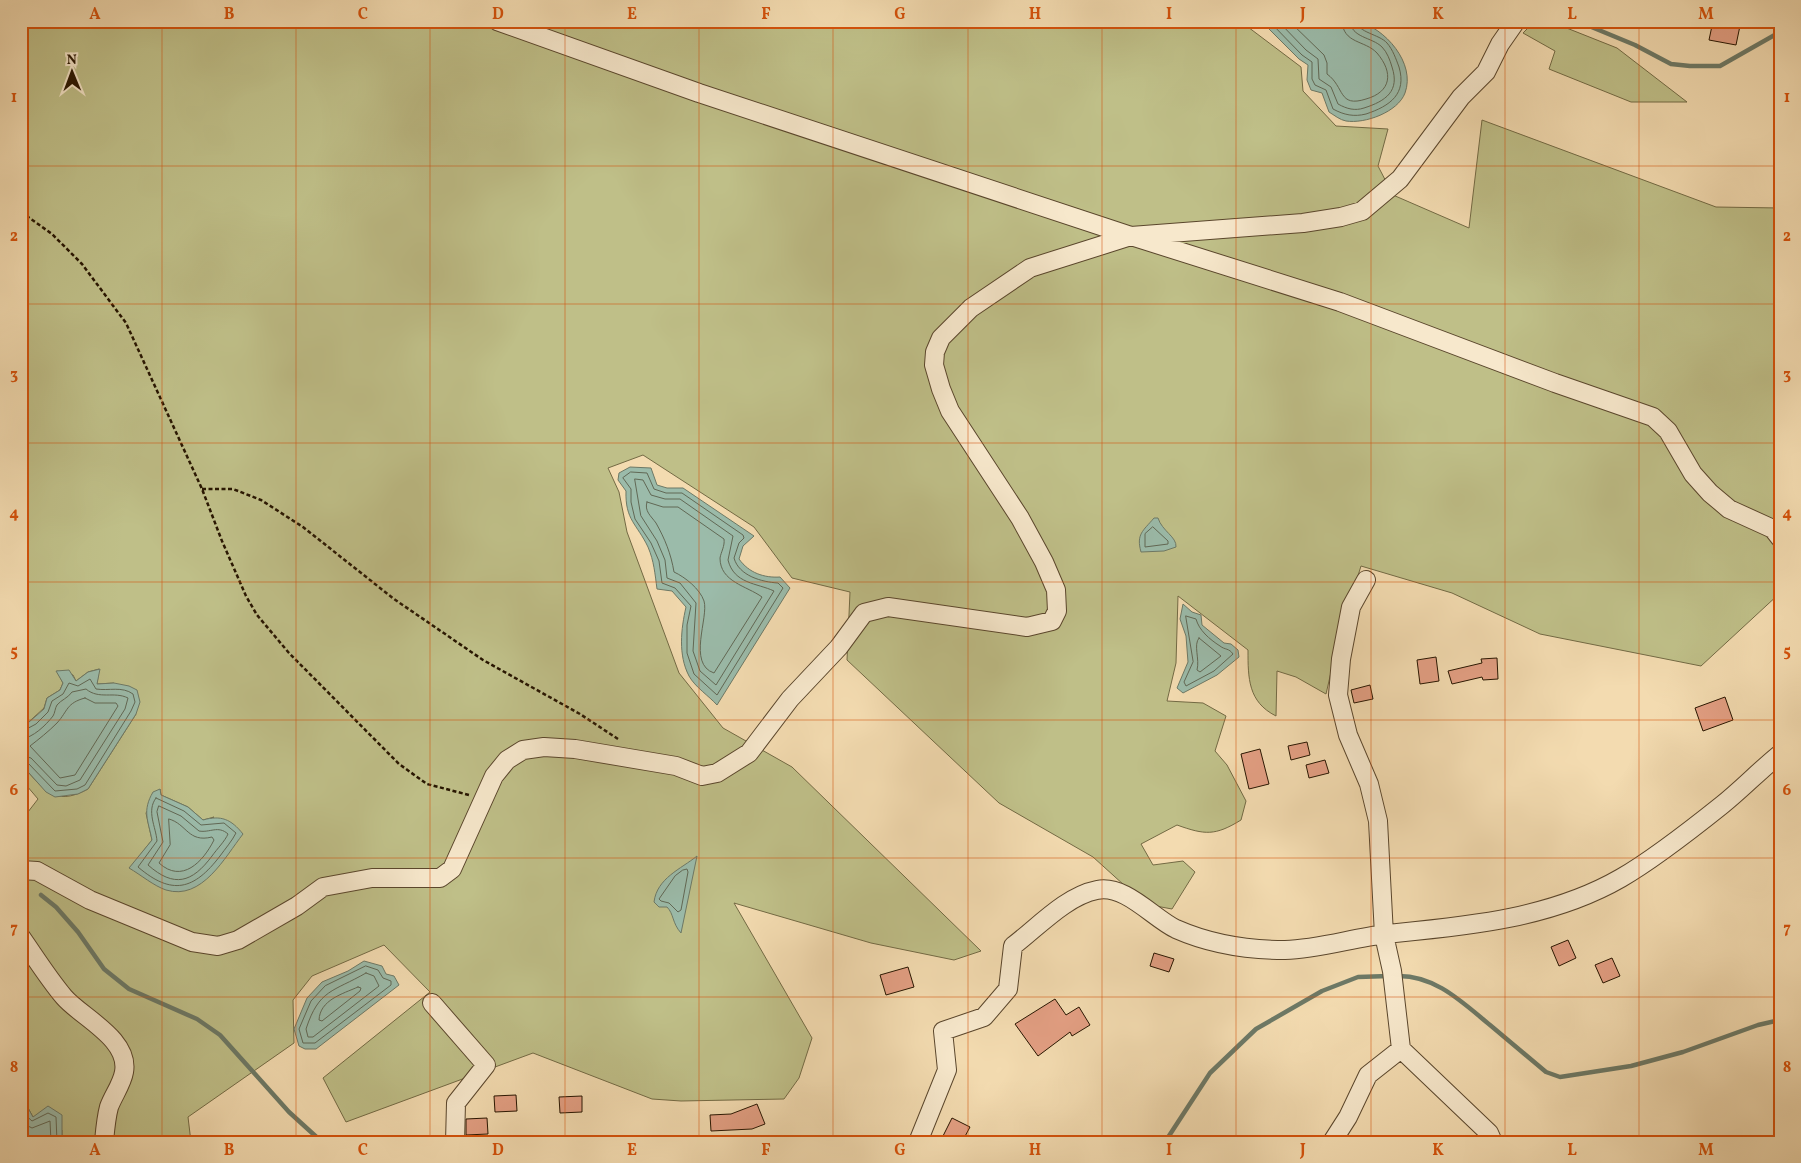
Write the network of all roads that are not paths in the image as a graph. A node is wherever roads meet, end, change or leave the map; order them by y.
1 (497, 21) edge
2 (1516, 21) edge
3 (1131, 236) junction
4 (1780, 538) edge
5 (1366, 580) dead end
6 (1780, 754) edge
7 (21, 870) edge
8 (1384, 935) junction
9 (21, 937) edge
10 (432, 1003) dead end
11 (1401, 1049) junction
12 (104, 1142) edge
13 (455, 1142) edge
14 (918, 1142) edge
15 (1332, 1142) edge
16 (1492, 1142) edge

1 - 3 street
2 - 3 street
3 - 4 street
3 - 7 street
5 - 8 street
6 - 8 street
8 - 11 street
8 - 14 street
9 - 12 street
10 - 13 street
11 - 15 street
11 - 16 street

